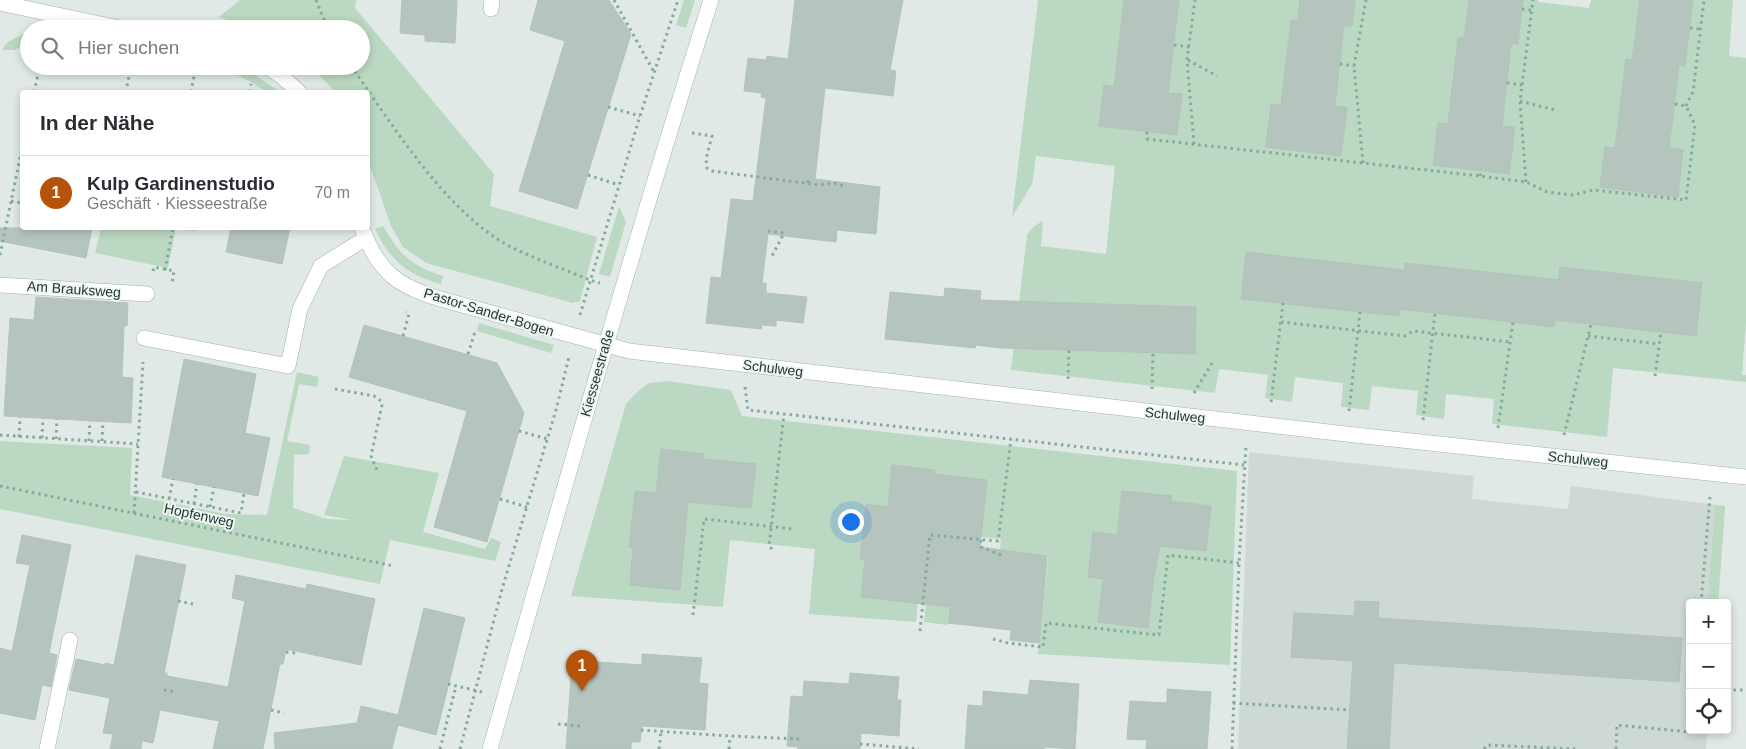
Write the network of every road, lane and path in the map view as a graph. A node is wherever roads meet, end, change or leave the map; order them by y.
1 (316, 0) edge
2 (614, 0) edge
3 (678, 0) edge
4 (711, 0) edge
5 (1195, 0) edge
6 (1366, 0) edge
7 (1532, 0) edge
8 (1704, 0) edge
9 (0, 2) edge
10 (1522, 9) dead end
11 (1532, 10) junction
12 (83, 20) edge
13 (324, 20) edge
14 (1690, 28) dead end
15 (1700, 29) junction
16 (1174, 44) dead end
17 (1190, 47) junction
18 (1187, 60) junction
19 (1340, 64) dead end
20 (1354, 66) junction
21 (654, 72) junction
22 (38, 75) edge
23 (129, 75) edge
24 (194, 75) edge
25 (280, 75) edge
26 (357, 75) edge
27 (1217, 76) dead end
28 (1507, 83) dead end
29 (1522, 85) junction
30 (127, 86) dead end
31 (34, 90) edge
32 (191, 90) edge
33 (297, 90) edge
34 (368, 90) edge
35 (370, 93) edge
36 (1520, 101) junction
37 (1675, 104) dead end
38 (1686, 106) junction
39 (608, 107) dead end
40 (1555, 110) dead end
41 (640, 116) junction
42 (1147, 132) dead end
43 (692, 133) dead end
44 (1194, 144) junction
45 (1315, 153) dead end
46 (20, 158) edge
47 (1314, 158) junction
48 (1363, 163) junction
49 (1481, 171) dead end
50 (588, 175) dead end
51 (808, 176) dead end
52 (1480, 176) junction
53 (1526, 182) junction
54 (808, 183) junction
55 (619, 185) junction
56 (846, 188) dead end
57 (11, 201) junction
58 (20, 203) edge
59 (173, 230) edge
60 (768, 231) dead end
61 (364, 233) edge
62 (0, 255) edge
63 (771, 258) dead end
64 (153, 270) dead end
65 (165, 270) junction
66 (590, 280) junction
67 (172, 283) dead end
68 (0, 285) edge
69 (622, 289) junction
70 (147, 294) dead end
71 (1283, 303) dead end
72 (401, 309) dead end
73 (1360, 312) dead end
74 (1435, 313) dead end
75 (1280, 322) junction
76 (1513, 322) dead end
77 (1590, 324) dead end
78 (1358, 331) junction
79 (1661, 332) dead end
80 (1432, 333) junction
81 (403, 336) dead end
82 (1588, 336) junction
83 (574, 337) junction
84 (144, 338) joint
85 (1511, 342) junction
86 (605, 344) junction
87 (1659, 344) junction
88 (1153, 352) dead end
89 (1212, 363) dead end
90 (742, 364) junction
91 (1655, 376) dead end
92 (335, 389) dead end
93 (1272, 399) dead end
94 (1349, 408) dead end
95 (1152, 412) junction
96 (784, 414) junction
97 (1181, 415) junction
98 (1423, 416) dead end
99 (20, 417) dead end
100 (43, 418) dead end
101 (57, 419) dead end
102 (90, 421) dead end
103 (103, 422) dead end
104 (1248, 423) junction
105 (1499, 425) dead end
106 (519, 430) dead end
107 (0, 436) edge
108 (19, 437) junction
109 (42, 438) junction
110 (56, 439) junction
111 (548, 439) junction
112 (1011, 439) junction
113 (89, 441) junction
114 (102, 441) junction
115 (138, 444) junction
116 (1559, 457) junction
117 (1244, 465) junction
118 (377, 470) dead end
119 (1712, 474) junction
120 (1746, 477) edge
121 (173, 479) dead end
122 (197, 484) dead end
123 (0, 486) edge
124 (214, 487) dead end
125 (136, 492) junction
126 (244, 493) dead end
127 (168, 499) junction
128 (500, 499) dead end
129 (194, 504) junction
130 (210, 507) junction
131 (527, 507) junction
132 (134, 513) junction
133 (771, 527) junction
134 (793, 529) dead end
135 (981, 540) junction
136 (772, 549) dead end
137 (1001, 555) dead end
138 (1239, 563) junction
139 (394, 566) dead end
140 (1701, 599) edge
141 (178, 601) dead end
142 (193, 604) dead end
143 (693, 615) dead end
144 (920, 631) dead end
145 (993, 639) dead end
146 (70, 640) dead end
147 (286, 652) dead end
148 (296, 654) dead end
149 (448, 684) dead end
150 (456, 686) junction
151 (164, 690) dead end
152 (475, 690) junction
153 (1731, 690) edge
154 (1746, 690) edge
155 (175, 692) dead end
156 (505, 698) junction
157 (1233, 703) junction
158 (271, 710) dead end
159 (1350, 710) dead end
160 (284, 713) dead end
161 (558, 724) dead end
162 (580, 726) dead end
163 (641, 730) dead end
164 (661, 731) junction
165 (1686, 732) edge
166 (730, 736) junction
167 (799, 739) dead end
168 (860, 744) dead end
169 (881, 747) edge
170 (48, 749) edge
171 (440, 749) edge
172 (460, 749) edge
173 (490, 749) edge
174 (659, 749) edge
175 (729, 749) edge
176 (919, 749) edge
177 (1232, 749) edge
178 (1484, 749) edge
179 (1576, 749) edge
180 (1616, 749) edge

1 - 13 path
2 - 21 path
3 - 21 path
4 - 69 street, Kiesseestraße
5 - 17 path
6 - 20 path
7 - 11 path
8 - 15 path
9 - 12 street
10 - 11 path
11 - 29 path
14 - 15 path
15 - 38 path
16 - 17 path
17 - 18 path
18 - 27 path
18 - 44 path
19 - 20 path
20 - 48 path
21 - 41 path
22 - 31 path
23 - 30 path
24 - 32 path
25 - 33 street
26 - 34 path
28 - 29 path
29 - 36 path
35 - 66 path
36 - 40 path
36 - 53 path
37 - 38 path
38 - 53 path
39 - 41 path
41 - 55 path
42 - 44 path
43 - 54 path
44 - 47 path
45 - 47 path
46 - 57 path
47 - 48 path
48 - 52 path
49 - 52 path
50 - 55 path
51 - 54 path
52 - 53 path
54 - 56 path
55 - 66 path
57 - 58 path
57 - 62 path
59 - 65 path
60 - 63 path
61 - 83 street, Pastor-Sander-Bogen
61 - 84 street, Pastor-Sander-Bogen
64 - 65 path
65 - 67 path
66 - 69 path
66 - 83 path
68 - 70 street, Am Brauksweg
69 - 86 street, Kiesseestraße
71 - 75 path
72 - 81 path
73 - 78 path
74 - 80 path
75 - 78 path
75 - 93 path
76 - 85 path
77 - 82 path
78 - 80 path
78 - 94 path
79 - 87 path
80 - 85 path
80 - 98 path
82 - 87 path
82 - 116 path
83 - 86 street, Pastor-Sander-Bogen
83 - 111 path
84 - 115 path
85 - 105 path
86 - 90 street, Schulweg
86 - 156 street, Kiesseestraße
87 - 91 path
88 - 95 path
89 - 97 path
90 - 95 street, Schulweg
90 - 96 path
92 - 118 path
95 - 97 street, Schulweg
96 - 112 path
96 - 133 path
97 - 104 street, Schulweg
99 - 108 path
100 - 109 path
101 - 110 path
102 - 113 path
103 - 114 path
104 - 116 street, Schulweg
104 - 117 path
106 - 111 path
107 - 108 path
108 - 109 path
109 - 110 path
110 - 113 path
111 - 131 path
112 - 117 path
112 - 135 path
113 - 114 path
114 - 115 path
115 - 125 path
116 - 119 street, Schulweg
117 - 138 path
119 - 120 street, Schulweg
119 - 140 path
121 - 127 path
122 - 129 path
123 - 132 path, Hopfenweg
124 - 130 path
125 - 127 path
125 - 132 path
126 - 130 path
127 - 129 path
128 - 131 path
129 - 130 path
131 - 152 path
132 - 139 path, Hopfenweg
133 - 134 path
133 - 136 path
133 - 143 path
135 - 137 path
135 - 144 path
138 - 145 path
138 - 157 path
141 - 142 path
146 - 170 street
147 - 148 path
149 - 150 path
150 - 152 path
150 - 171 path
151 - 155 path
152 - 156 path
152 - 172 path
153 - 154 path
156 - 173 street, Kiesseestraße
157 - 159 path
157 - 177 path
158 - 160 path
161 - 162 path
163 - 164 path
164 - 166 path
164 - 174 path
165 - 180 path
166 - 167 path
166 - 175 path
168 - 169 path
169 - 176 path
178 - 179 path

